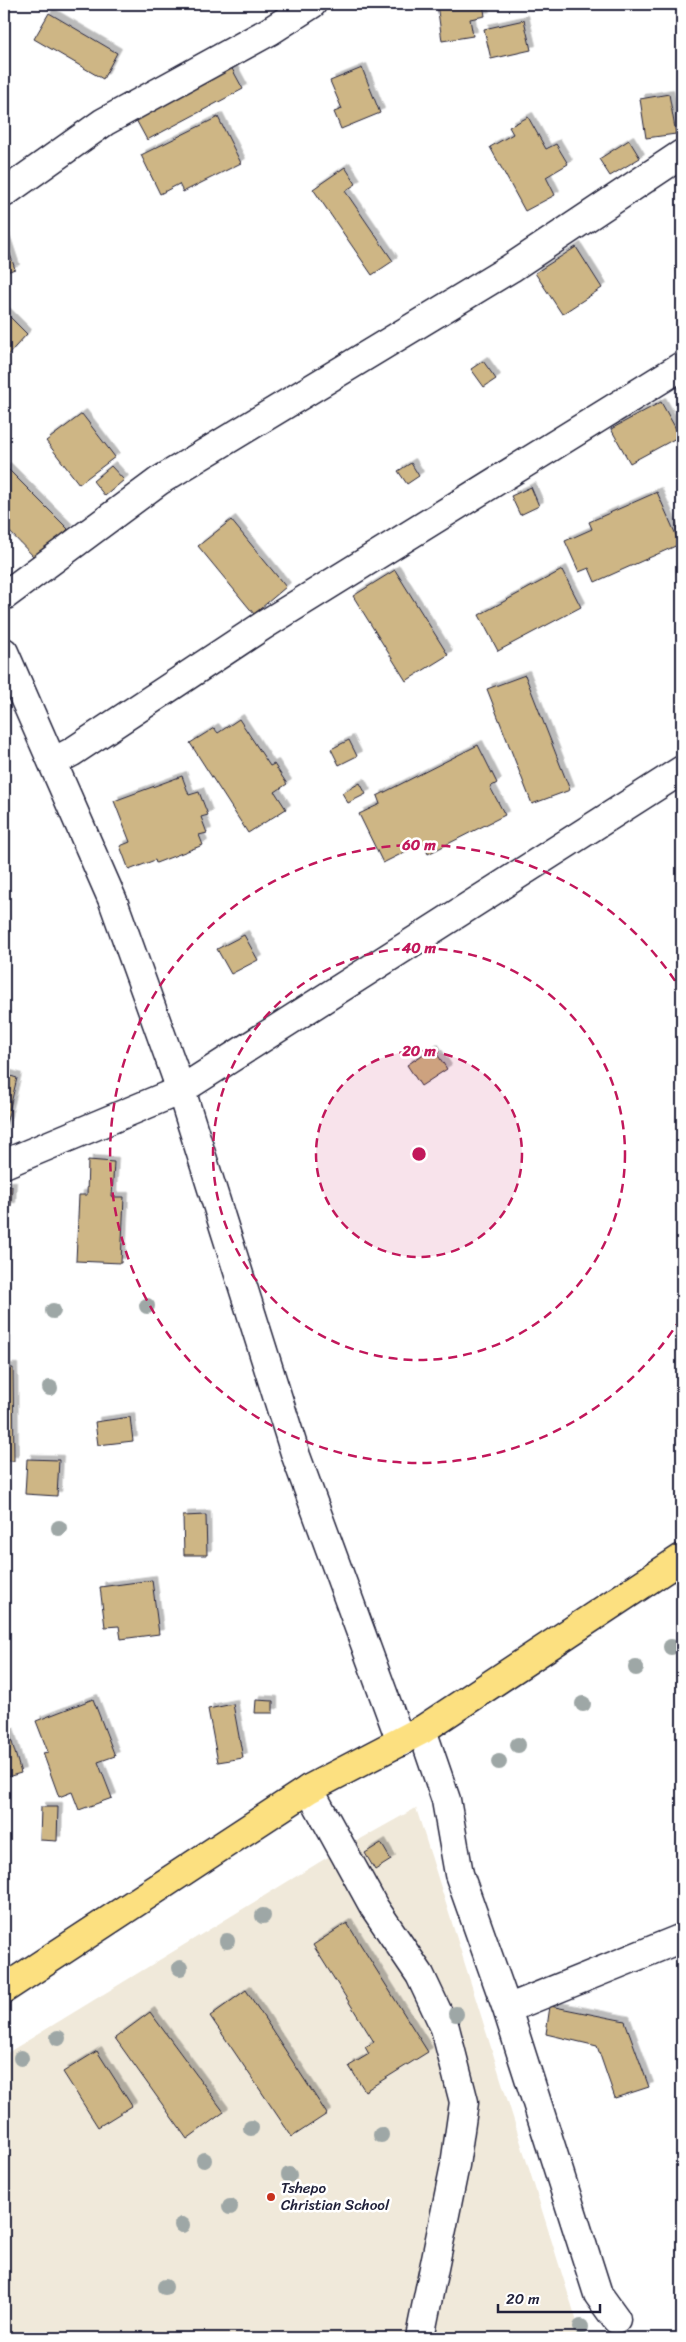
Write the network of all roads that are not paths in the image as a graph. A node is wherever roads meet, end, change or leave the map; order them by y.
1 (312, 4) edge
2 (682, 154) edge
3 (4, 193) edge
4 (682, 366) edge
5 (4, 596) edge
6 (4, 652) edge
7 (53, 762) junction
8 (682, 770) edge
9 (181, 1090) junction
10 (4, 1164) edge
11 (682, 1558) edge
12 (411, 1736) junction
13 (309, 1789) junction
14 (682, 1938) edge
15 (4, 1989) edge
16 (507, 2009) junction
17 (616, 2319) dead end
18 (422, 2338) edge

1 - 3 street
2 - 5 street
4 - 7 street
6 - 7 street
7 - 9 street
8 - 9 street
9 - 10 street
9 - 12 street
11 - 12 main road
12 - 13 main road
12 - 16 street
13 - 15 main road
13 - 18 street
14 - 16 street
16 - 17 street

